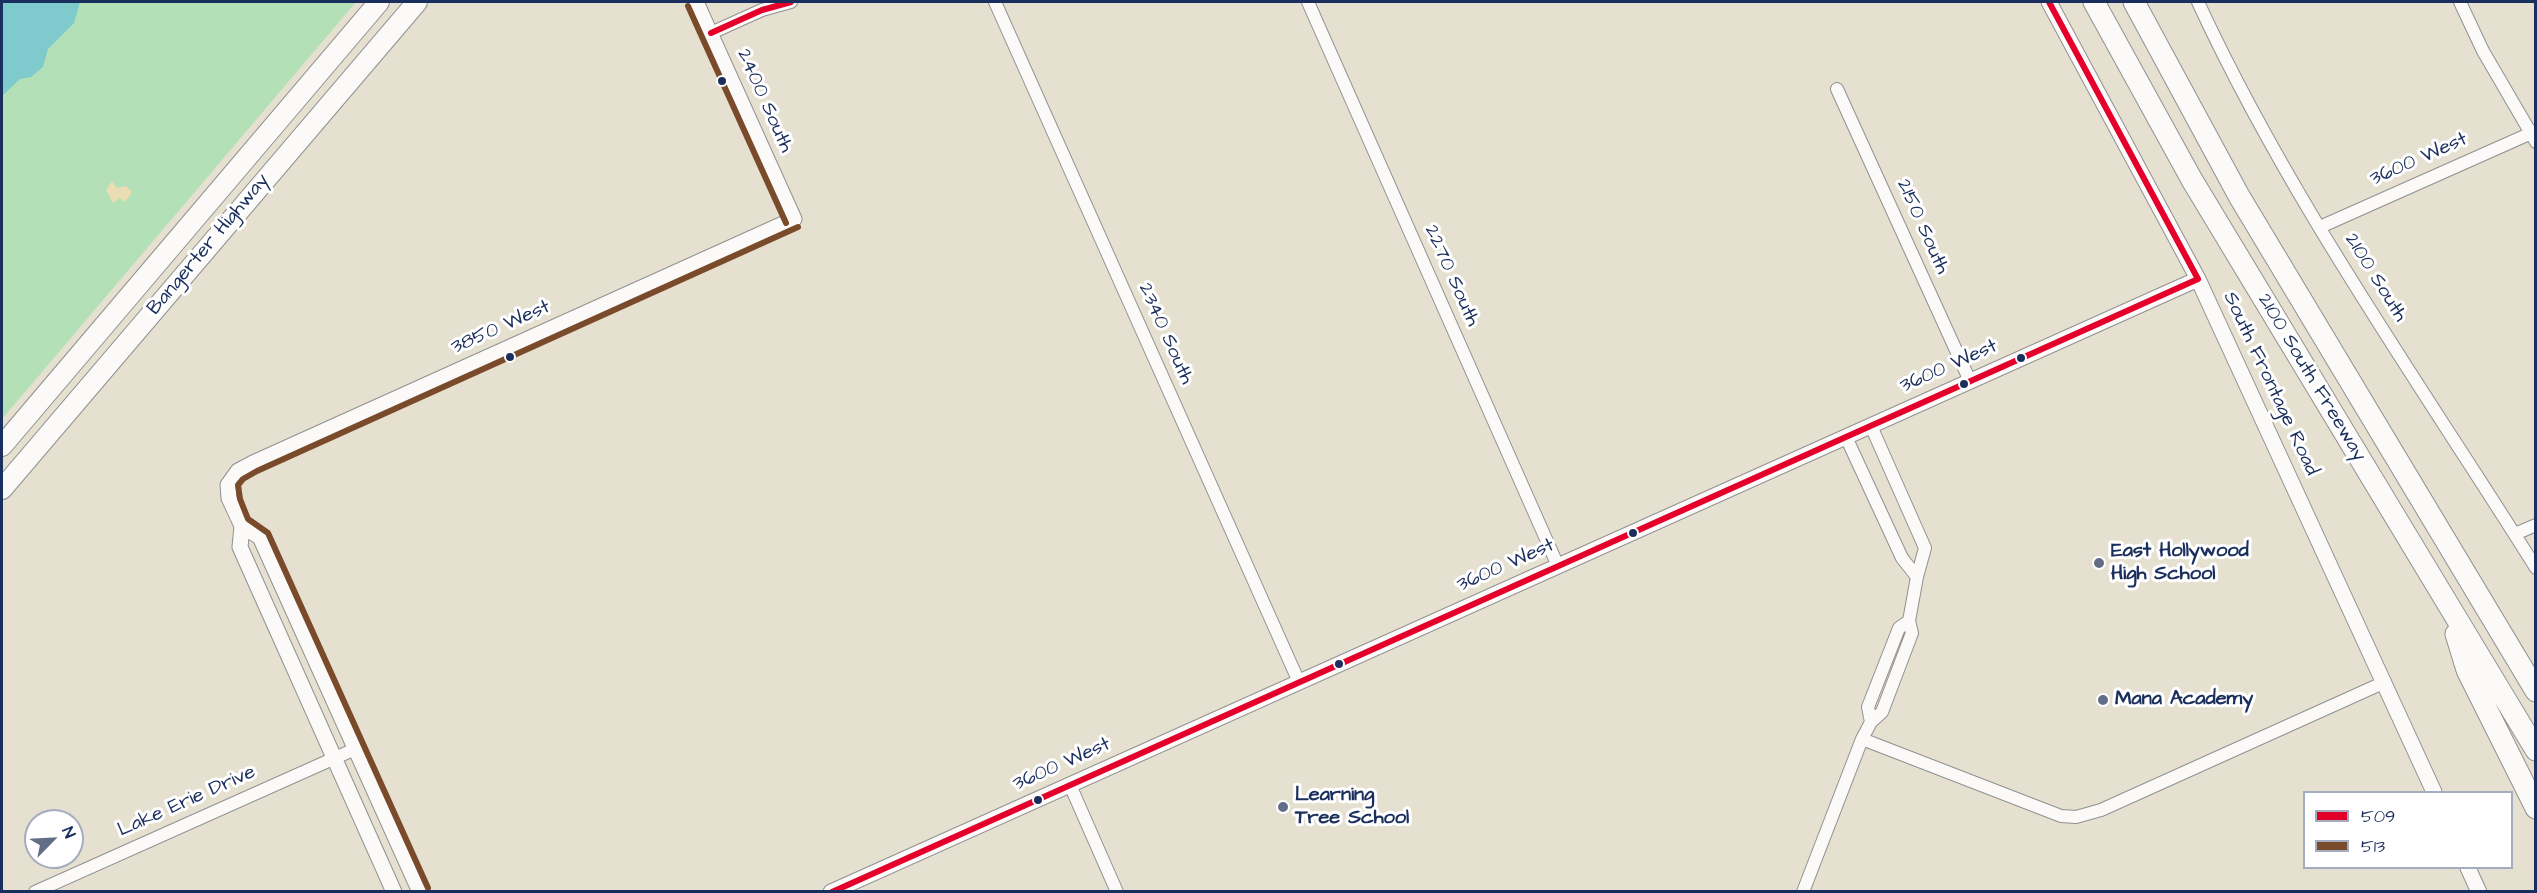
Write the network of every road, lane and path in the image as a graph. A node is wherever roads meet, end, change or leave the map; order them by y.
1 (379, 2) edge
2 (417, 2) edge
3 (696, 2) edge
4 (791, 2) edge
5 (995, 2) edge
6 (1308, 2) edge
7 (2049, 2) edge
8 (2094, 2) edge
9 (2134, 2) edge
10 (2198, 2) edge
11 (2460, 2) edge
12 (711, 33) junction
13 (1838, 89) dead end
14 (2534, 136) edge
15 (794, 219) joint
16 (2320, 227) junction
17 (2198, 279) junction
18 (1970, 381) junction
19 (1871, 426) junction
20 (1846, 437) junction
21 (2382, 438) junction
22 (2, 446) edge
23 (2, 489) edge
24 (2535, 525) edge
25 (242, 526) junction
26 (2515, 534) junction
27 (1558, 566) junction
28 (2535, 568) edge
29 (1917, 577) junction
30 (2446, 602) junction
31 (2535, 669) edge
32 (1299, 682) junction
33 (2385, 682) junction
34 (2535, 691) edge
35 (1862, 739) junction
36 (355, 749) junction
37 (2535, 750) edge
38 (334, 758) junction
39 (1070, 785) junction
40 (2434, 791) edge
41 (2535, 808) edge
42 (2469, 869) edge
43 (35, 891) edge
44 (394, 891) edge
45 (420, 891) edge
46 (831, 891) edge
47 (1117, 891) edge
48 (1803, 891) edge
49 (2479, 891) edge

1 - 22 highway, Bangerter Highway
2 - 23 highway, Bangerter Highway
3 - 12 street, 2400 South
4 - 12 street
5 - 32 street, 2340 South
6 - 27 street, 2270 South
7 - 17 street, South Frontage Road
8 - 30 highway, 2100 South Freeway
9 - 21 highway, 2100 South Freeway
10 - 16 street, 2100 South
11 - 14 street
12 - 15 street, 2400 South
13 - 18 street, 2150 South
14 - 16 street, 3600 West
15 - 25 street, 3850 West
16 - 26 street, 2100 South
17 - 18 street, 3600 West
17 - 33 street, South Frontage Road
18 - 19 street, 3600 West
19 - 20 street, 3600 West
19 - 29 street
20 - 27 street, 3600 West
20 - 29 street
21 - 31 highway
21 - 34 highway, 2100 South Freeway
24 - 26 street
25 - 36 street
25 - 38 street
26 - 28 street, 2100 South
27 - 32 street, 3600 West
29 - 35 street
30 - 37 highway, 2100 South Freeway
30 - 41 highway
32 - 39 street, 3600 West
33 - 35 street
33 - 40 street, South Frontage Road
35 - 48 street
36 - 38 street, Lake Erie Drive
36 - 45 street
38 - 43 street, Lake Erie Drive
38 - 44 street
39 - 46 street, 3600 West
39 - 47 street
42 - 49 street

